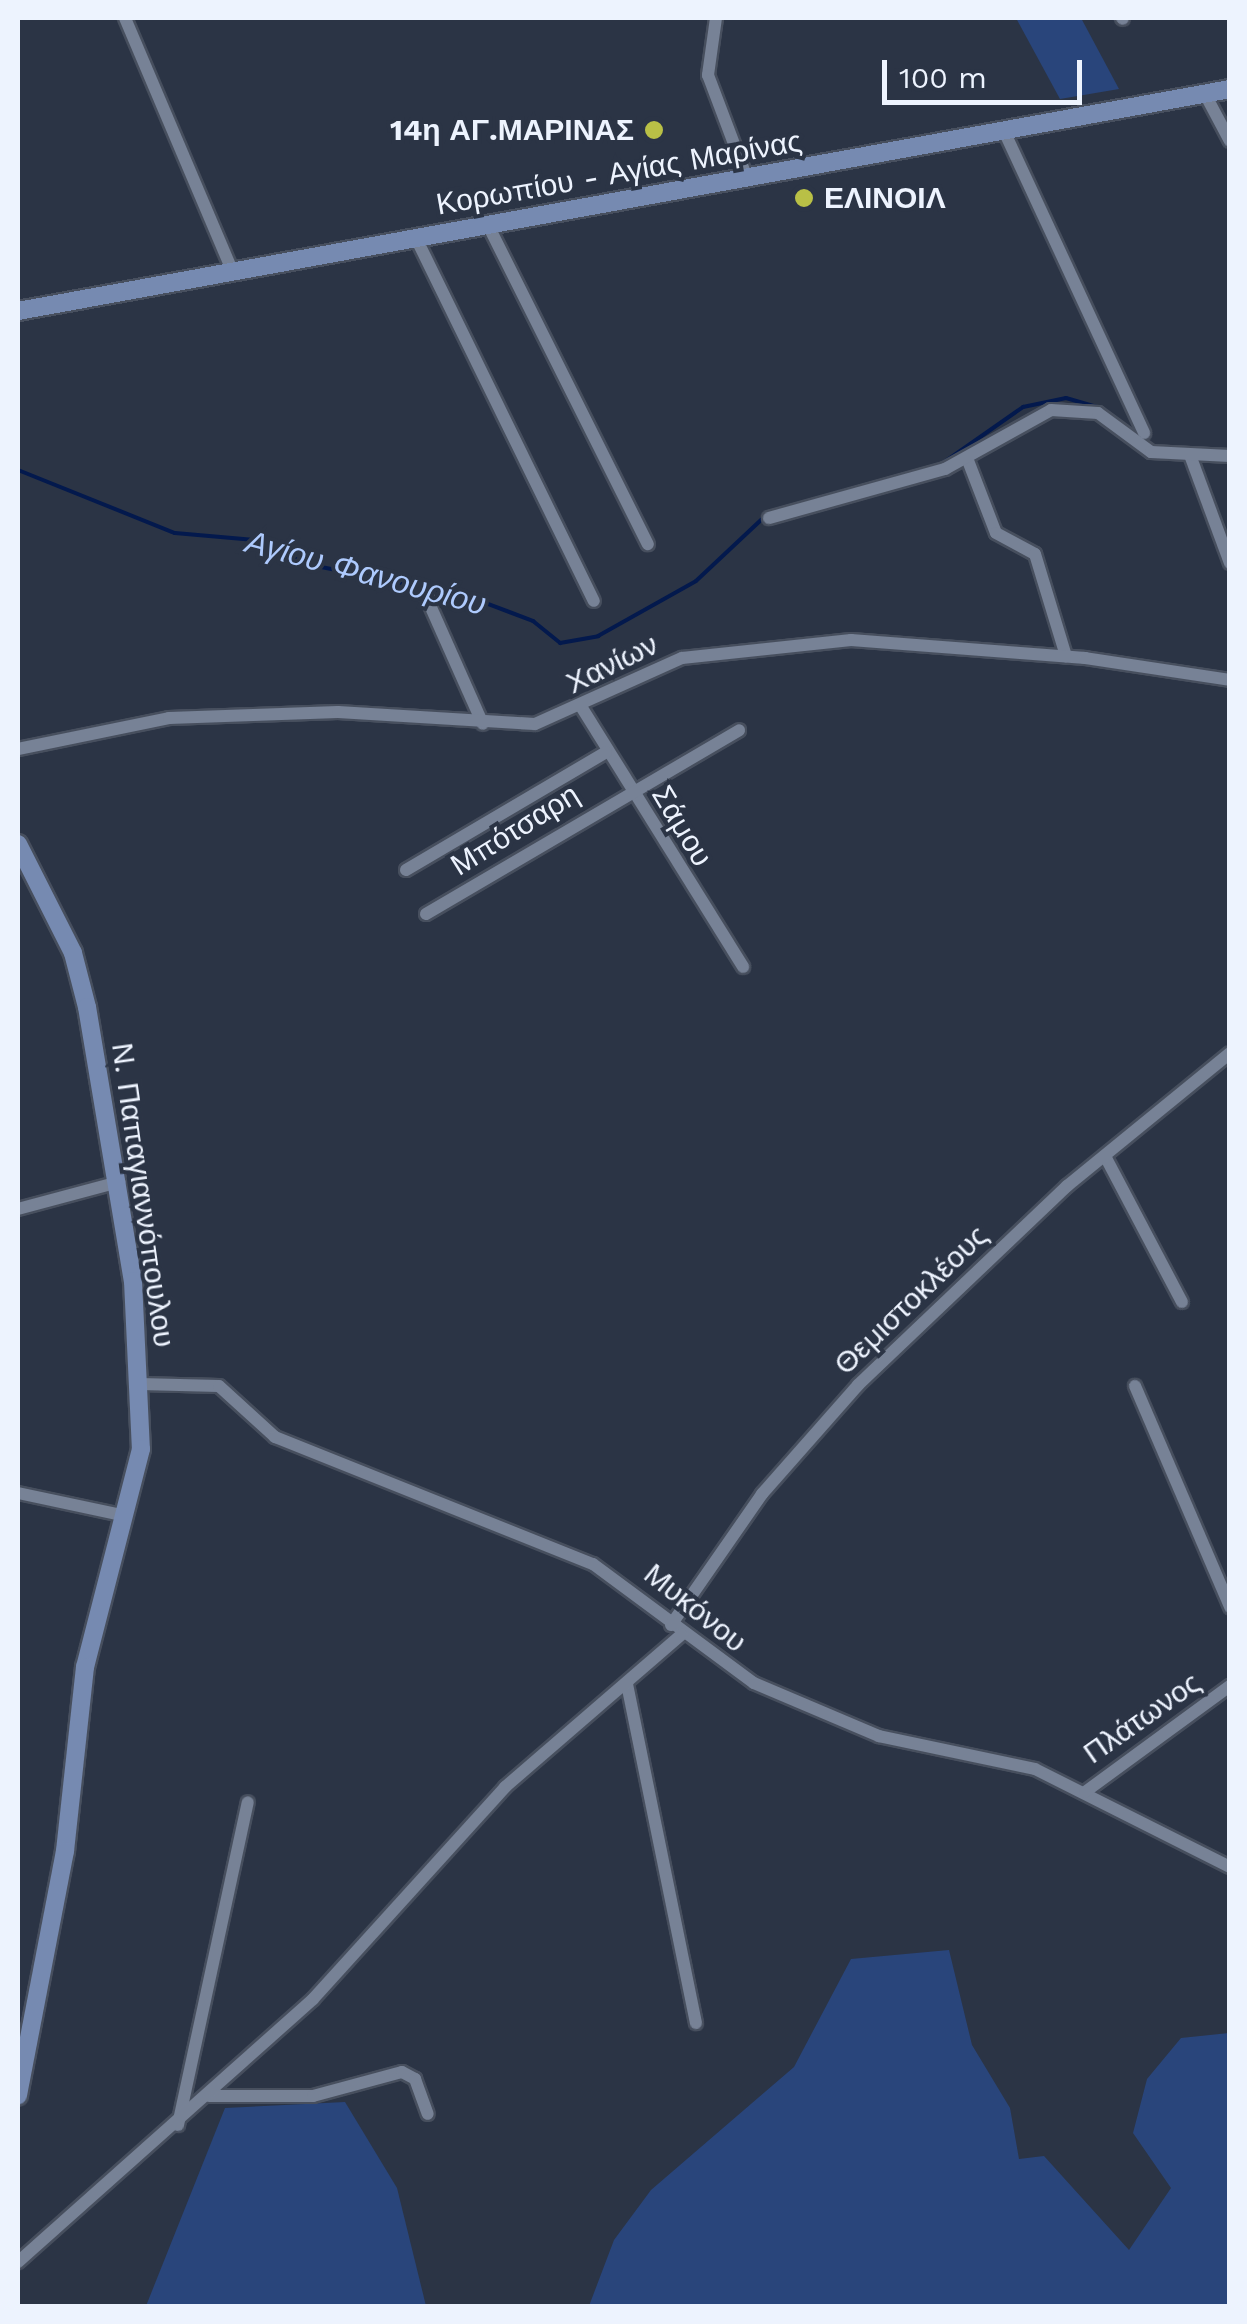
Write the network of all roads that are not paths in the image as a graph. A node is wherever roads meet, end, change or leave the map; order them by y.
1 (126, 18) edge
2 (716, 18) edge
3 (1230, 89) edge
4 (1205, 94) junction
5 (1004, 130) junction
6 (1230, 140) edge
7 (748, 178) junction
8 (488, 225) junction
9 (416, 238) junction
10 (233, 272) junction
11 (18, 312) edge
12 (1144, 434) dead end
13 (1190, 455) junction
14 (1230, 456) edge
15 (967, 458) junction
16 (769, 518) dead end
17 (648, 544) dead end
18 (1230, 563) edge
19 (425, 594) dead end
20 (594, 601) dead end
21 (1066, 656) junction
22 (1230, 680) edge
23 (582, 708) junction
24 (483, 724) junction
25 (740, 730) dead end
26 (18, 749) edge
27 (606, 752) junction
28 (630, 788) junction
29 (18, 844) edge
30 (406, 870) dead end
31 (426, 914) dead end
32 (744, 967) dead end
33 (1230, 1052) edge
34 (1104, 1156) junction
35 (119, 1182) junction
36 (18, 1209) edge
37 (1182, 1302) dead end
38 (140, 1384) junction
39 (1135, 1386) dead end
40 (18, 1493) edge
41 (126, 1516) junction
42 (1230, 1607) edge
43 (676, 1630) junction
44 (627, 1684) junction
45 (1230, 1686) edge
46 (1085, 1792) junction
47 (248, 1802) dead end
48 (1230, 1867) edge
49 (696, 2023) dead end
50 (18, 2096) edge
51 (209, 2096) junction
52 (428, 2114) dead end
53 (178, 2126) junction
54 (18, 2262) edge

1 - 10 street
2 - 7 street
3 - 4 street, Κορωπίου - Αγίας Μαρίνας
4 - 5 street, Κορωπίου - Αγίας Μαρίνας
4 - 6 street
5 - 7 street, Κορωπίου - Αγίας Μαρίνας
5 - 12 street
7 - 8 street, Κορωπίου - Αγίας Μαρίνας
8 - 9 street, Κορωπίου - Αγίας Μαρίνας
8 - 17 street
9 - 10 street, Κορωπίου - Αγίας Μαρίνας
9 - 20 street
10 - 11 street, Κορωπίου - Αγίας Μαρίνας
13 - 14 street
13 - 15 street
13 - 18 street
15 - 16 street
15 - 21 street
19 - 24 street
21 - 22 street, Χανίων
21 - 23 street, Χανίων
23 - 24 street, Χανίων
23 - 27 street, Σάμου
24 - 26 street, Χανίων
25 - 28 street, Μπότσαρη
27 - 28 street, Σάμου
27 - 30 street
28 - 31 street, Μπότσαρη
28 - 32 street, Σάμου
29 - 35 street, Ν. Παπαγιαννόπουλου
33 - 34 street, Θεμιστοκλέους
34 - 37 street
34 - 43 street, Θεμιστοκλέους
35 - 36 street
35 - 38 street, Ν. Παπαγιαννόπουλου
38 - 41 street, Ν. Παπαγιαννόπουλου
38 - 43 street, Μυκόνου
39 - 42 street
40 - 41 street
41 - 50 street, Ν. Παπαγιαννόπουλου
43 - 44 street, Θεμιστοκλέους
43 - 46 street, Μυκόνου
44 - 49 street
44 - 51 street, Θεμιστοκλέους
45 - 46 street, Πλάτωνος
46 - 48 street, Μυκόνου
47 - 53 street
51 - 52 street
51 - 53 street, Θεμιστοκλέους
53 - 54 street, Θεμιστοκλέους

